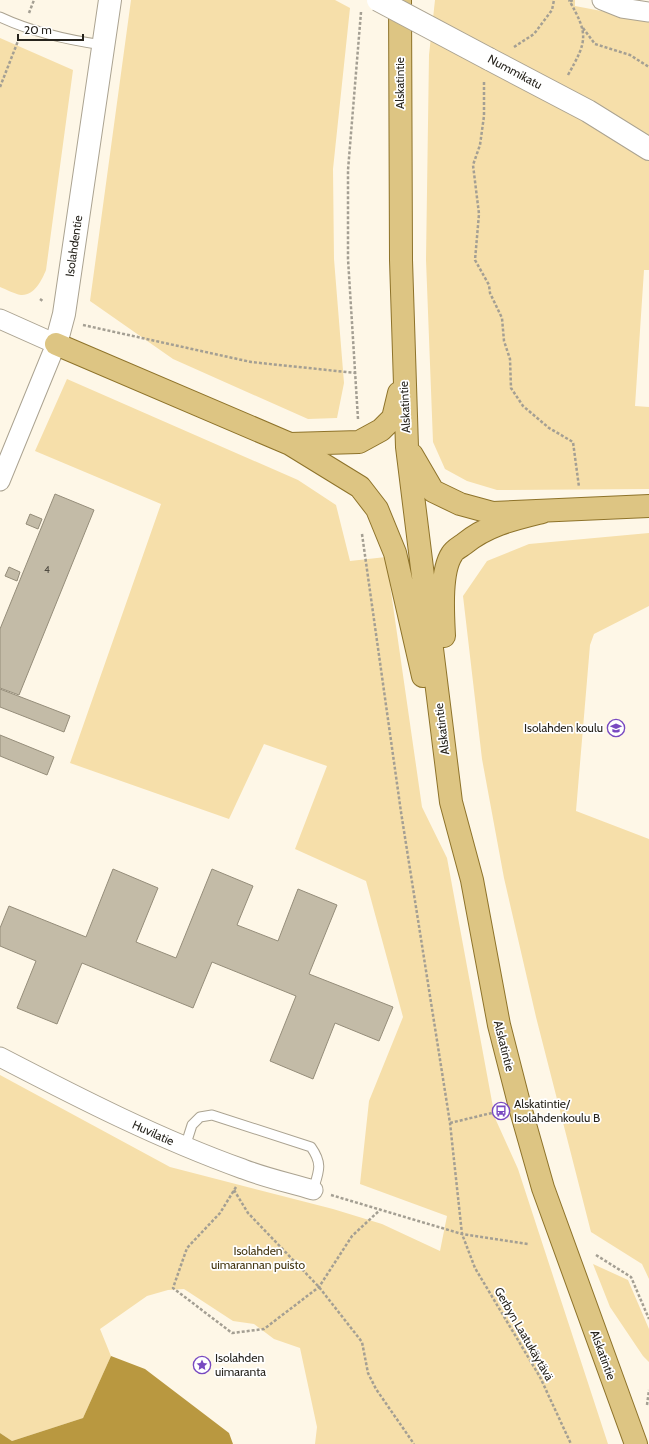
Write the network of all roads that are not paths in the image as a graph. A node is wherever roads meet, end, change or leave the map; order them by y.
1 (110, 0) edge
2 (378, 0) edge
3 (400, 0) edge
4 (602, 0) edge
5 (649, 12) edge
6 (0, 17) edge
7 (103, 45) junction
8 (649, 149) edge
9 (0, 320) edge
10 (56, 344) junction
11 (404, 374) junction
12 (290, 444) junction
13 (407, 447) junction
14 (0, 481) edge
15 (649, 506) edge
16 (542, 512) junction
17 (451, 802) junction
18 (472, 880) junction
19 (0, 1057) edge
20 (185, 1147) junction
21 (313, 1190) joint
22 (635, 1440) edge

1 - 7 street, Isolahdentie
2 - 8 street, Nummikatu, bridge
3 - 11 main road, Alskatintie
4 - 5 street
6 - 7 lane
7 - 10 street, Isolahdentie
9 - 10 street
10 - 12 main road
10 - 14 street, Isolahdentie
11 - 12 main road
11 - 13 main road, Alskatintie
12 - 17 main road
13 - 16 main road
13 - 17 main road, Alskatintie
15 - 16 main road
16 - 18 main road
17 - 18 main road, Alskatintie
18 - 22 main road, Alskatintie
19 - 20 street, Huvilatie
20 - 21 street, Huvilatie
20 - 21 lane

